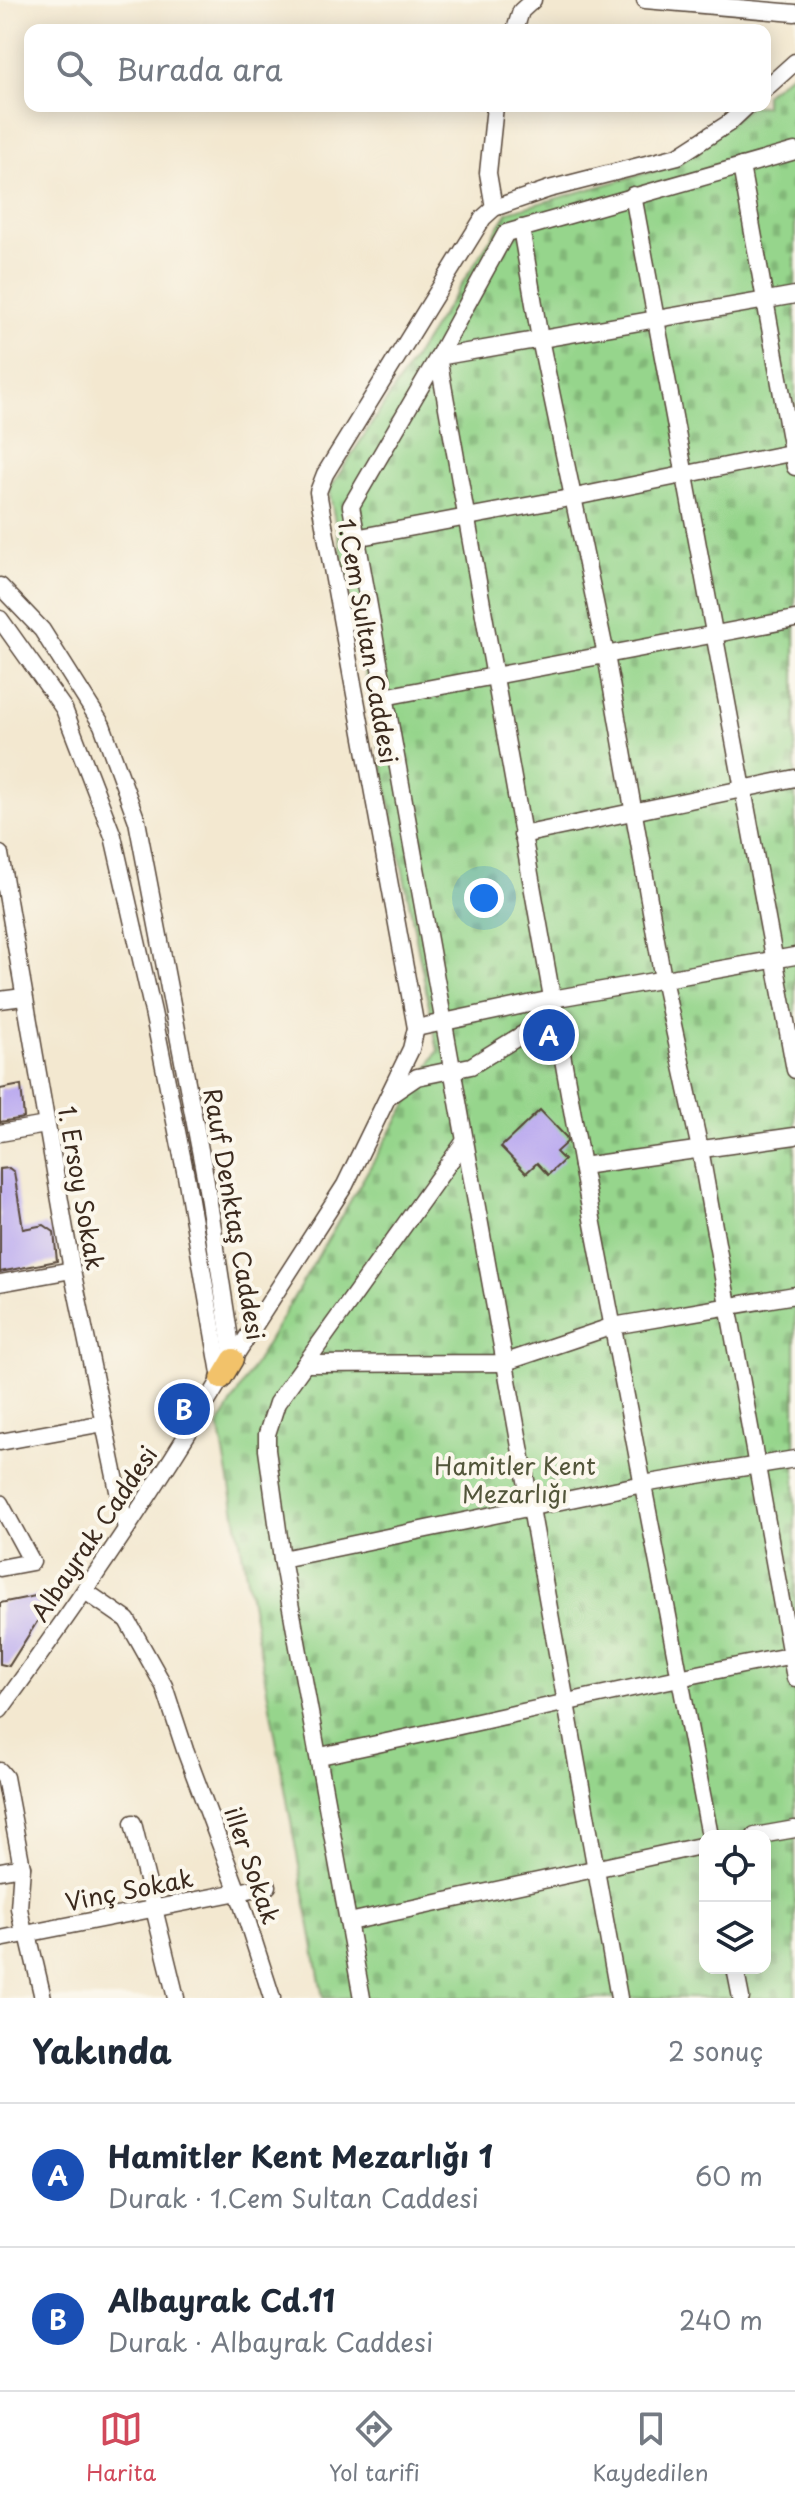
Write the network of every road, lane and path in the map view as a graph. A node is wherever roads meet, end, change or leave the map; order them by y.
1 (533, 0) edge
2 (645, 0) edge
3 (795, 13) edge
4 (517, 24) edge
5 (795, 62) edge
6 (771, 84) edge
7 (494, 112) edge
8 (741, 112) edge
9 (795, 151) edge
10 (741, 166) junction
11 (633, 195) junction
12 (494, 208) junction
13 (521, 228) junction
14 (795, 295) edge
15 (765, 301) junction
16 (656, 320) junction
17 (540, 339) junction
18 (438, 357) junction
19 (794, 457) edge
20 (685, 474) junction
21 (575, 497) junction
22 (466, 517) junction
23 (355, 538) junction
24 (0, 586) edge
25 (0, 619) edge
26 (795, 619) edge
27 (714, 634) junction
28 (606, 655) junction
29 (494, 676) junction
30 (384, 697) junction
31 (795, 778) edge
32 (742, 789) junction
33 (632, 812) junction
34 (522, 835) junction
35 (0, 854) edge
36 (795, 956) edge
37 (774, 960) junction
38 (663, 979) junction
39 (23, 997) junction
40 (0, 1000) edge
41 (553, 1001) junction
42 (444, 1022) junction
43 (416, 1028) junction
44 (452, 1069) junction
45 (795, 1070) edge
46 (388, 1097) junction
47 (46, 1125) junction
48 (0, 1133) edge
49 (795, 1136) edge
50 (464, 1142) junction
51 (700, 1149) junction
52 (582, 1166) junction
53 (72, 1270) junction
54 (0, 1283) edge
55 (795, 1295) edge
56 (728, 1307) junction
57 (613, 1326) junction
58 (233, 1359) junction
59 (503, 1363) junction
60 (306, 1364) junction
61 (221, 1379) junction
62 (104, 1423) junction
63 (0, 1442) edge
64 (795, 1459) edge
65 (757, 1466) junction
66 (643, 1484) junction
67 (0, 1503) edge
68 (530, 1508) junction
69 (126, 1529) junction
70 (282, 1559) junction
71 (0, 1568) edge
72 (85, 1591) junction
73 (793, 1656) edge
74 (678, 1676) junction
75 (23, 1678) junction
76 (795, 1678) edge
77 (0, 1692) edge
78 (565, 1703) junction
79 (0, 1710) edge
80 (320, 1756) junction
81 (0, 1771) edge
82 (133, 1823) dead end
83 (795, 1829) edge
84 (709, 1830) edge
85 (771, 1833) edge
86 (699, 1846) edge
87 (22, 1867) junction
88 (0, 1871) edge
89 (594, 1871) junction
90 (268, 1886) dead end
91 (238, 1892) junction
92 (154, 1909) junction
93 (349, 1922) junction
94 (26, 1934) junction
95 (0, 1939) edge
96 (736, 1974) edge
97 (43, 1998) edge
98 (176, 1998) edge
99 (272, 1998) edge
100 (362, 1998) edge
101 (619, 1998) edge
102 (741, 1998) edge

1 - 4 street
2 - 3 street
5 - 6 street
7 - 12 street
8 - 12 street
9 - 10 street
10 - 11 street
10 - 15 street
11 - 13 street
11 - 16 street
12 - 43 street, 1.Cem Sultan Caddesi
13 - 17 street
13 - 18 street
14 - 15 street
15 - 16 street
15 - 19 street
16 - 17 street
16 - 20 street
17 - 18 street
17 - 21 street
18 - 22 street
18 - 23 street
19 - 20 street
20 - 21 street
20 - 27 street
21 - 22 street
21 - 28 street
22 - 23 street
22 - 29 street
23 - 30 street
24 - 58 street, Rauf Denktaş Caddesi
25 - 61 street, Rauf Denktaş Caddesi
26 - 27 street
27 - 28 street
27 - 32 street
28 - 29 street
28 - 33 street
29 - 30 street
29 - 34 street
30 - 42 street
31 - 32 street
32 - 33 street
32 - 37 street
33 - 34 street
33 - 38 street
34 - 41 street
35 - 39 street, 1. Ersoy Sokak
36 - 37 street
37 - 38 street
37 - 45 street
38 - 41 street
38 - 51 street
39 - 40 street
39 - 47 street, 1. Ersoy Sokak
41 - 42 street
41 - 44 street
41 - 52 street
42 - 43 street
42 - 44 street
43 - 46 street, 1.Cem Sultan Caddesi
44 - 46 street
44 - 50 street
46 - 58 street, 1.Cem Sultan Caddesi
47 - 48 street
47 - 53 street, 1. Ersoy Sokak
49 - 51 street
50 - 59 street
50 - 60 street
51 - 52 street
51 - 56 street
52 - 57 street
53 - 54 street
53 - 62 street, 1. Ersoy Sokak
55 - 56 street
56 - 57 street
56 - 65 street
57 - 59 street
57 - 66 street
58 - 61 main road, Rauf Denktaş Caddesi
59 - 60 street
59 - 68 street
60 - 70 street
61 - 69 street, Albayrak Caddesi
62 - 63 street
62 - 69 street, 1. Ersoy Sokak
64 - 65 street
65 - 66 street
65 - 73 street
66 - 68 street
66 - 74 street
67 - 71 street
68 - 70 street
68 - 78 street
69 - 72 street, Albayrak Caddesi
70 - 80 street
72 - 75 street, Albayrak Caddesi
72 - 91 street, iller Sokak
73 - 74 street
73 - 76 street
74 - 78 street
74 - 84 street
75 - 77 street
75 - 79 street, Albayrak Caddesi
78 - 80 street
78 - 89 street
80 - 93 street
81 - 87 street
82 - 92 street
83 - 85 street
86 - 89 street
87 - 88 street
87 - 94 street
89 - 93 street
89 - 101 street
90 - 91 street, Vinç Sokak
91 - 92 street, Vinç Sokak
91 - 99 street, iller Sokak
92 - 94 street, Vinç Sokak
92 - 98 street
93 - 100 street
94 - 95 street, Vinç Sokak
94 - 97 street
96 - 102 street

